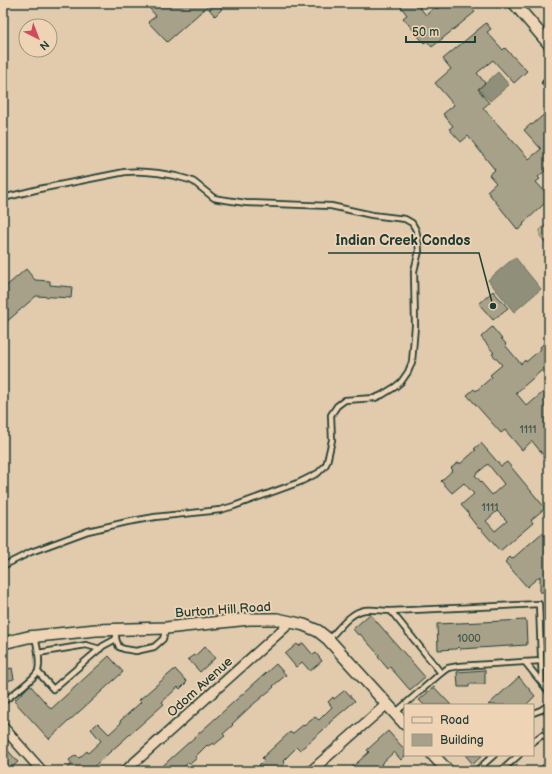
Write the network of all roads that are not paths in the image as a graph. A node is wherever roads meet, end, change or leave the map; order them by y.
1 (514, 3) edge
2 (549, 44) edge
3 (3, 198) edge
4 (3, 566) edge
5 (391, 611) junction
6 (292, 622) junction
7 (166, 628) junction
8 (116, 634) junction
9 (35, 636) junction
10 (328, 639) junction
11 (3, 643) edge
12 (100, 649) junction
13 (38, 653) junction
14 (541, 661) junction
15 (525, 662) junction
16 (38, 672) junction
17 (441, 673) junction
18 (542, 683) junction
19 (549, 692) edge
20 (3, 702) edge
21 (387, 704) junction
22 (405, 704) edge
23 (404, 705) edge
24 (549, 705) edge
25 (395, 713) junction
26 (534, 713) edge
27 (404, 723) edge
28 (3, 727) edge
29 (549, 737) edge
30 (534, 741) edge
31 (434, 756) edge
32 (493, 756) edge
33 (518, 756) edge
34 (42, 771) edge
35 (125, 771) edge
36 (311, 771) edge
37 (448, 771) edge
38 (476, 771) edge
39 (501, 771) edge

1 - 2 street
3 - 4 lane
5 - 10 lane
5 - 14 lane
5 - 17 lane
6 - 7 street, Burton Hill Road
6 - 10 street, Burton Hill Road
6 - 35 street, Odom Avenue
7 - 8 street, Burton Hill Road
7 - 8 lane
8 - 9 street, Burton Hill Road
8 - 12 lane
9 - 11 street, Burton Hill Road
9 - 13 lane
10 - 21 street, Burton Hill Road
12 - 13 lane
12 - 16 lane
13 - 16 lane
14 - 15 lane
14 - 18 lane
15 - 17 lane
15 - 18 lane
16 - 20 lane
17 - 22 lane
18 - 19 lane
21 - 25 street, Burton Hill Road
21 - 36 street
23 - 25 lane
24 - 26 lane
25 - 27 street, Burton Hill Road
28 - 34 street
29 - 30 lane
31 - 37 street
32 - 38 lane
33 - 39 lane

